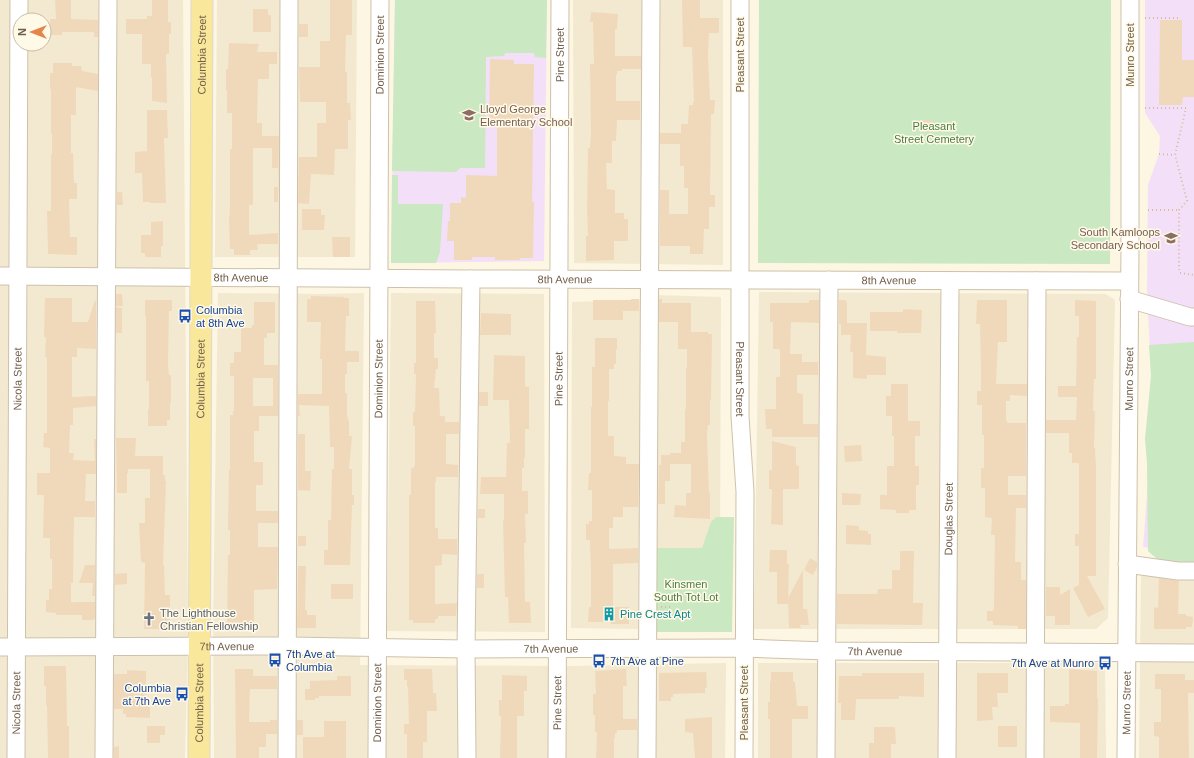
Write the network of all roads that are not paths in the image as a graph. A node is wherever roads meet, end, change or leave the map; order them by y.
1 (19, 0) edge
2 (108, 0) edge
3 (202, 0) edge
4 (289, 0) edge
5 (380, 0) edge
6 (560, 0) edge
7 (651, 0) edge
8 (740, 0) edge
9 (1130, 0) edge
10 (0, 276) edge
11 (18, 276) junction
12 (107, 277) junction
13 (201, 277) junction
14 (288, 277) junction
15 (378, 279) junction
16 (471, 279) junction
17 (559, 280) junction
18 (649, 280) junction
19 (741, 280) junction
20 (829, 280) junction
21 (950, 281) junction
22 (1037, 281) junction
23 (1129, 281) junction
24 (1129, 299) junction
25 (1194, 317) edge
26 (1127, 564) junction
27 (1194, 572) edge
28 (200, 646) junction
29 (288, 646) junction
30 (8, 647) edge
31 (104, 647) junction
32 (647, 648) junction
33 (744, 648) junction
34 (378, 649) junction
35 (466, 649) junction
36 (557, 649) junction
37 (827, 651) junction
38 (948, 652) junction
39 (1125, 652) junction
40 (1035, 653) junction
41 (1194, 653) edge
42 (16, 758) edge
43 (104, 758) edge
44 (199, 758) edge
45 (287, 758) edge
46 (377, 758) edge
47 (467, 758) edge
48 (557, 758) edge
49 (647, 758) edge
50 (744, 758) edge
51 (826, 758) edge
52 (947, 758) edge
53 (1034, 758) edge
54 (1126, 758) edge

1 - 11 street, Nicola Street
2 - 12 street
3 - 13 main road, Columbia Street
4 - 14 street
5 - 15 street, Dominion Street
6 - 17 street, Pine Street
7 - 18 street
8 - 19 street, Pleasant Street
9 - 23 street, Munro Street
10 - 11 street, 8th Avenue
11 - 12 street, 8th Avenue
11 - 30 street, Nicola Street
12 - 13 street, 8th Avenue
12 - 31 street
13 - 14 street, 8th Avenue
13 - 28 main road, Columbia Street
14 - 15 street, 8th Avenue
14 - 29 street
15 - 16 street, 8th Avenue
15 - 34 street, Dominion Street
16 - 17 street, 8th Avenue
16 - 35 street
17 - 18 street, 8th Avenue
17 - 36 street, Pine Street
18 - 19 street, 8th Avenue
18 - 32 street
19 - 20 street, 8th Avenue
19 - 33 street, Pleasant Street
20 - 21 street, 8th Avenue
20 - 37 street
21 - 22 street, 8th Avenue
21 - 38 street, Douglas Street
22 - 23 street, 8th Avenue
22 - 40 street
23 - 24 street, Munro Street
24 - 25 street
24 - 26 street, Munro Street
26 - 27 street
26 - 39 street, Munro Street
28 - 29 street, 7th Avenue
28 - 31 street, 7th Avenue
28 - 44 main road, Columbia Street
29 - 34 street, 7th Avenue
29 - 45 street
30 - 31 street, 7th Avenue
30 - 42 street, Nicola Street
31 - 43 street
32 - 33 street, 7th Avenue
32 - 36 street, 7th Avenue
32 - 49 street
33 - 37 street, 7th Avenue
33 - 50 street, Pleasant Street
34 - 35 street, 7th Avenue
34 - 46 street, Dominion Street
35 - 36 street, 7th Avenue
35 - 47 street
36 - 48 street, Pine Street
37 - 38 street, 7th Avenue
37 - 51 street
38 - 40 street, 7th Avenue
38 - 52 street, Douglas Street
39 - 40 street, 7th Avenue
39 - 41 street, 7th Avenue
39 - 54 street, Munro Street
40 - 53 street

